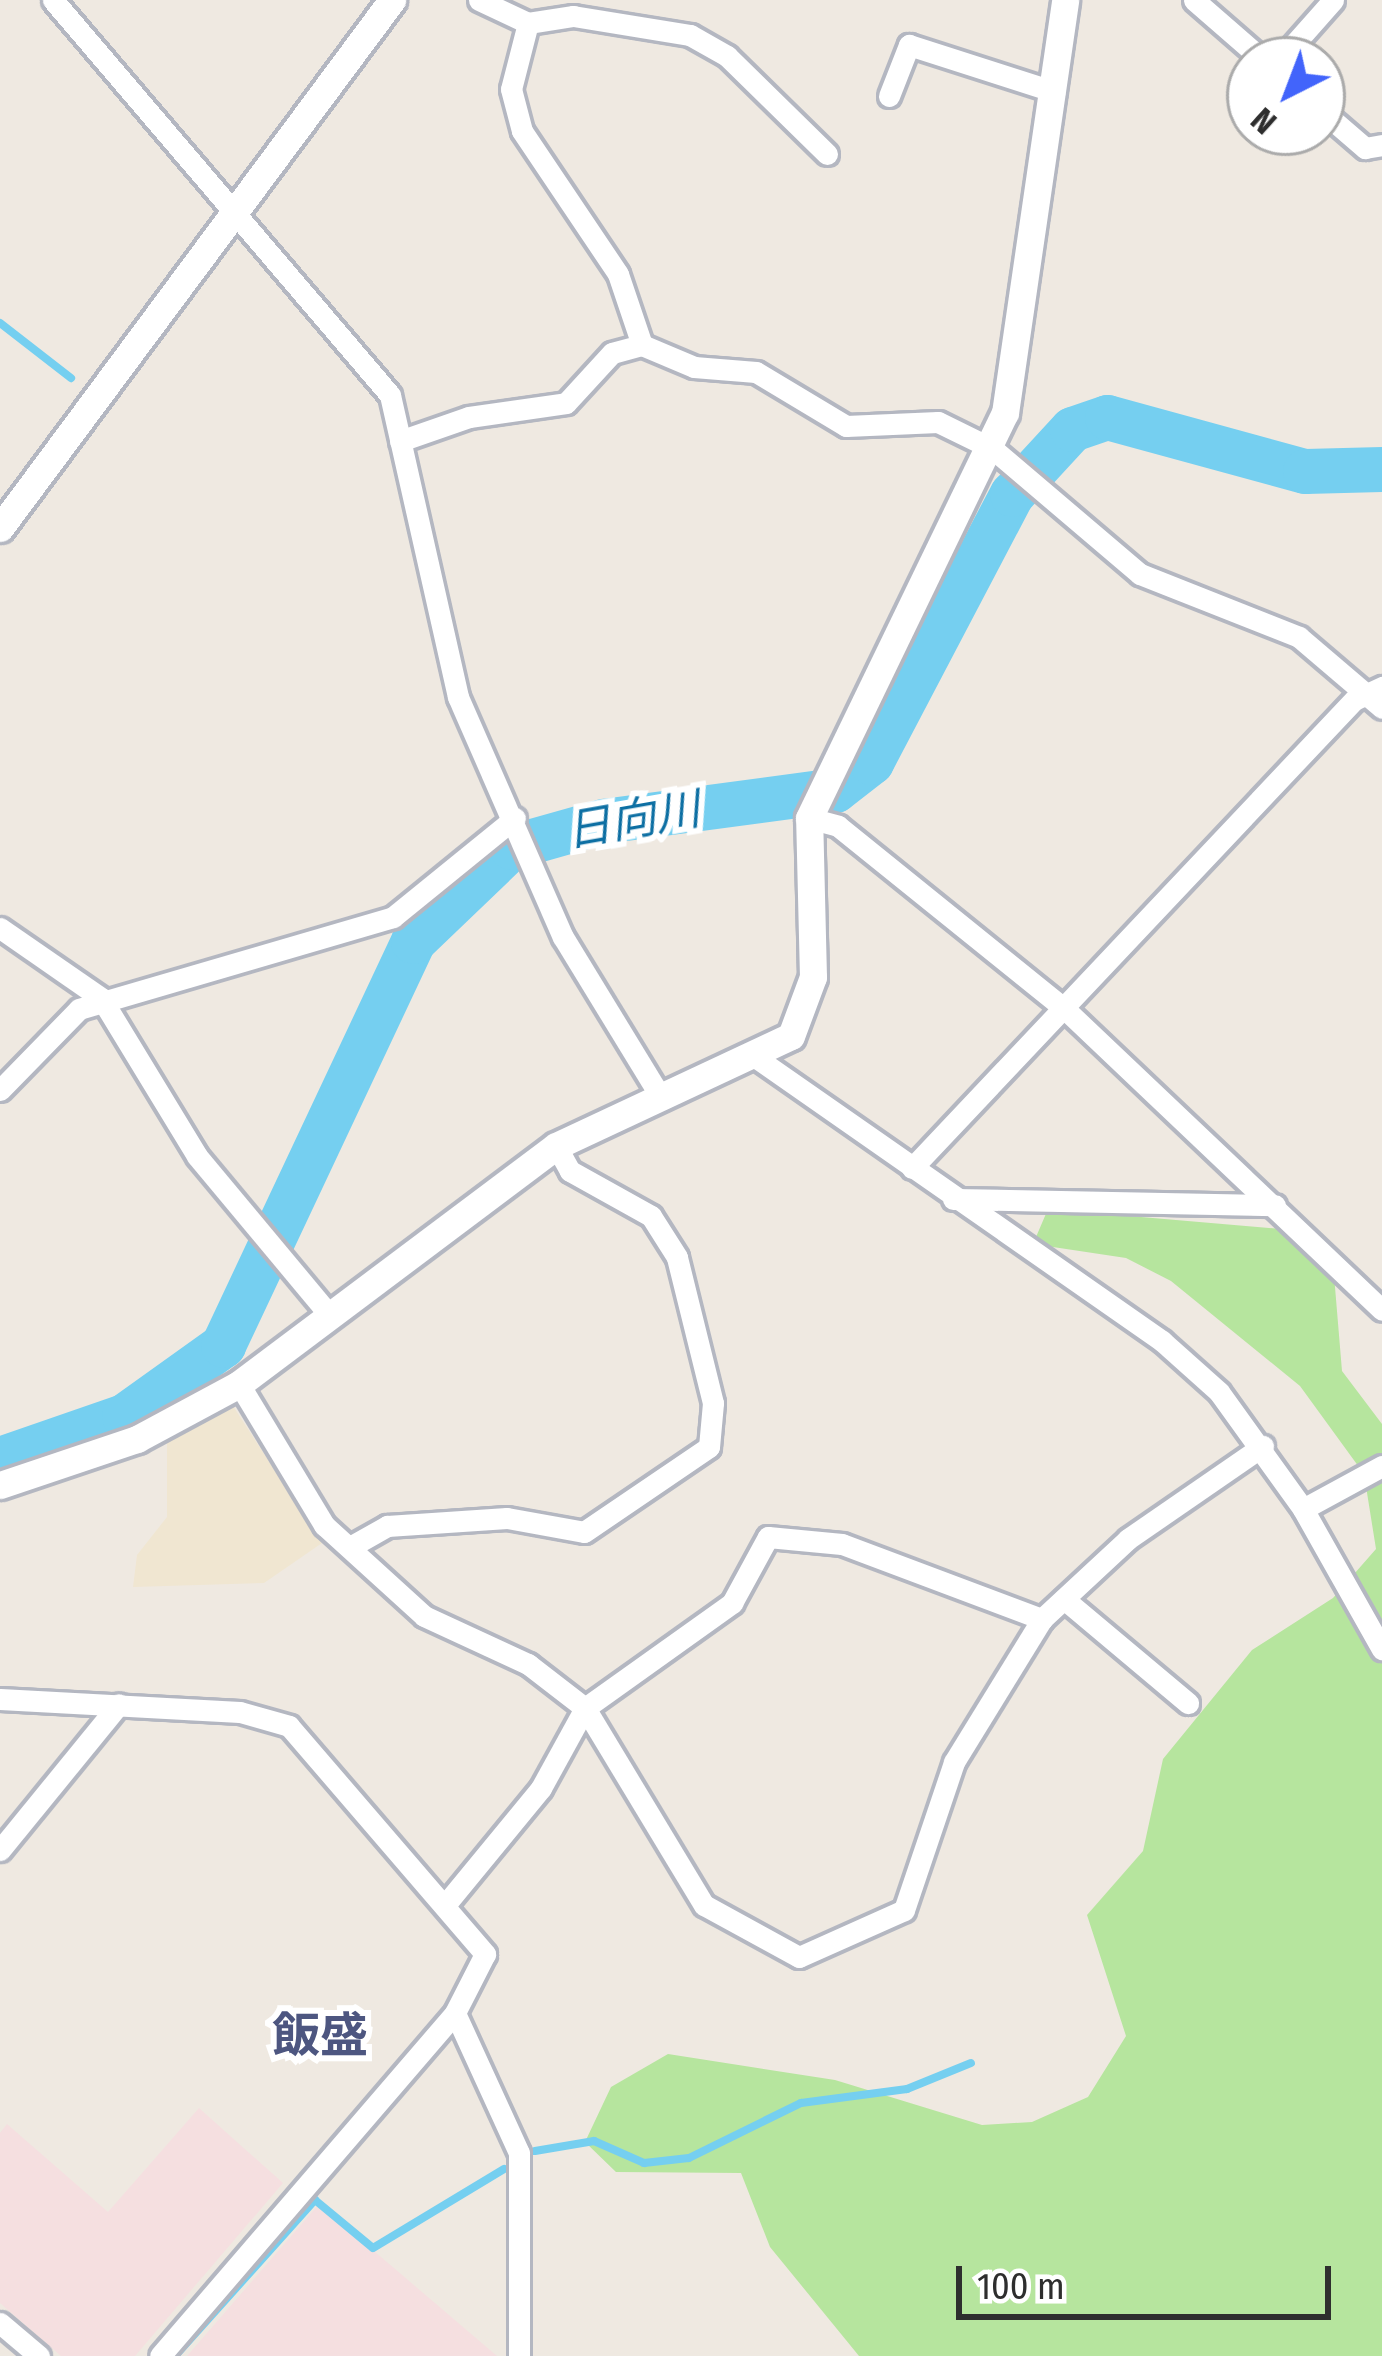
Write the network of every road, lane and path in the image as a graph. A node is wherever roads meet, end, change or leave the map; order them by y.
1 (53, 0) edge
2 (392, 0) edge
3 (479, 0) edge
4 (1065, 0) edge
5 (1194, 0) edge
6 (1333, 0) edge
7 (528, 23) junction
8 (1235, 36) edge
9 (1301, 36) edge
10 (1054, 92) junction
11 (889, 96) dead end
12 (1346, 132) edge
13 (1382, 145) edge
14 (827, 154) dead end
15 (235, 210) junction
16 (642, 345) junction
17 (400, 442) junction
18 (1002, 456) junction
19 (0, 528) edge
20 (1377, 696) edge
21 (810, 813) junction
22 (515, 818) junction
23 (0, 928) edge
24 (101, 998) junction
25 (1066, 1011) junction
26 (758, 1059) junction
27 (0, 1090) edge
28 (659, 1094) junction
29 (556, 1146) junction
30 (912, 1168) junction
31 (952, 1199) junction
32 (1275, 1204) junction
33 (1382, 1310) edge
34 (328, 1313) junction
35 (239, 1384) junction
36 (1262, 1446) junction
37 (1382, 1466) edge
38 (0, 1485) edge
39 (1303, 1509) junction
40 (350, 1547) junction
41 (1064, 1599) junction
42 (1042, 1619) junction
43 (1382, 1648) edge
44 (0, 1699) edge
45 (1188, 1702) dead end
46 (119, 1704) junction
47 (585, 1708) junction
48 (0, 1850) edge
49 (446, 1906) junction
50 (454, 2013) junction
51 (0, 2324) edge
52 (39, 2356) edge
53 (160, 2356) edge
54 (519, 2356) edge

1 - 15 street
2 - 15 street
3 - 7 street
4 - 10 street
5 - 8 street
6 - 9 street
7 - 14 street
7 - 16 street
10 - 11 street
10 - 18 street
12 - 13 street
15 - 17 street
15 - 19 street
16 - 17 street
16 - 18 street
17 - 22 street
18 - 20 street
18 - 21 street
20 - 25 street
21 - 25 street
21 - 26 street
22 - 24 street
22 - 28 street
23 - 24 street
24 - 27 street
24 - 34 street
25 - 30 street
25 - 32 street
26 - 28 street
26 - 30 street
28 - 29 street
29 - 34 street
29 - 40 street
30 - 31 street
31 - 32 street
31 - 36 street
32 - 33 street
34 - 35 street
35 - 38 street
35 - 40 street
36 - 39 street
36 - 41 street
37 - 39 street
39 - 43 street
40 - 47 street
41 - 42 street
41 - 45 street
42 - 47 street
42 - 47 street
44 - 46 street
46 - 48 street
46 - 49 street
47 - 49 street
49 - 50 street
50 - 53 street
50 - 54 street
51 - 52 street

